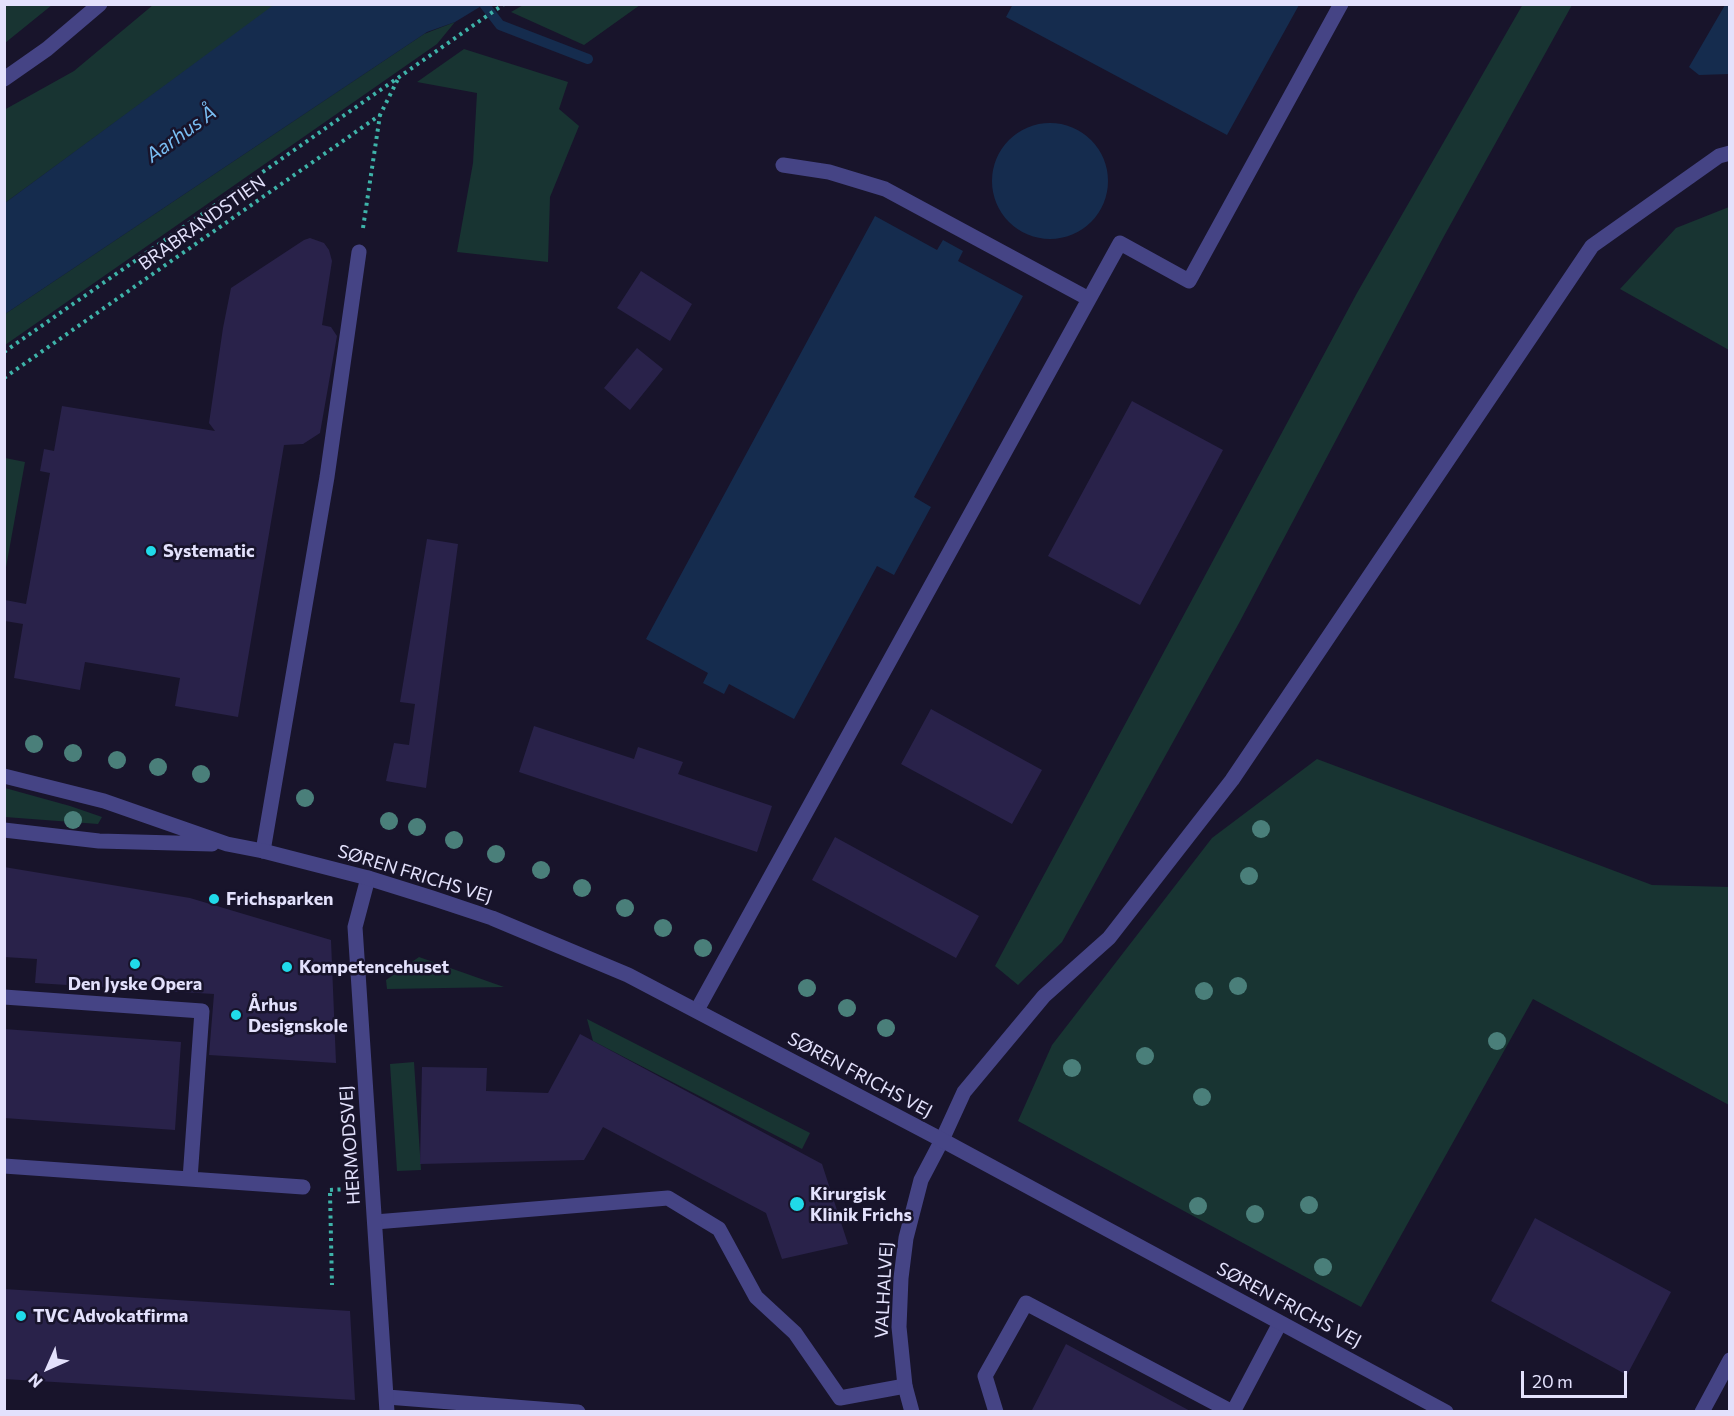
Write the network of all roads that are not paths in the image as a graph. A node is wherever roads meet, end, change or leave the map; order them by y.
1 (100, 4) edge
2 (1341, 4) edge
3 (4, 79) edge
4 (1730, 153) edge
5 (783, 165) dead end
6 (359, 252) road end
7 (1089, 299) junction
8 (4, 776) edge
9 (4, 831) edge
10 (227, 844) junction
11 (263, 851) junction
12 (368, 878) junction
13 (4, 997) edge
14 (697, 1010) junction
15 (942, 1140) junction
16 (4, 1166) edge
17 (190, 1179) junction
18 (303, 1187) road end
19 (375, 1222) junction
20 (1280, 1323) junction
21 (1730, 1360) edge
22 (906, 1386) junction
23 (387, 1404) edge
24 (578, 1412) edge
25 (912, 1412) edge
26 (996, 1412) edge
27 (1233, 1412) edge
28 (1446, 1412) edge
29 (1702, 1412) edge

1 - 3 street
2 - 7 street
4 - 15 street, VALHALVEJ
5 - 7 street
6 - 11 street
7 - 14 street
8 - 10 street, SØREN FRICHS VEJ
9 - 10 street, SØREN FRICHS VEJ
10 - 11 street, SØREN FRICHS VEJ
11 - 12 street, SØREN FRICHS VEJ
12 - 14 street, SØREN FRICHS VEJ
12 - 19 street, HERMODSVEJ
13 - 17 street
14 - 15 street, SØREN FRICHS VEJ
15 - 20 street, SØREN FRICHS VEJ
15 - 22 street, VALHALVEJ
16 - 17 street
17 - 18 street
19 - 22 street
19 - 23 street, HERMODSVEJ
20 - 27 street
20 - 28 street, SØREN FRICHS VEJ
21 - 29 street
22 - 25 street, VALHALVEJ
23 - 24 street
26 - 27 street

